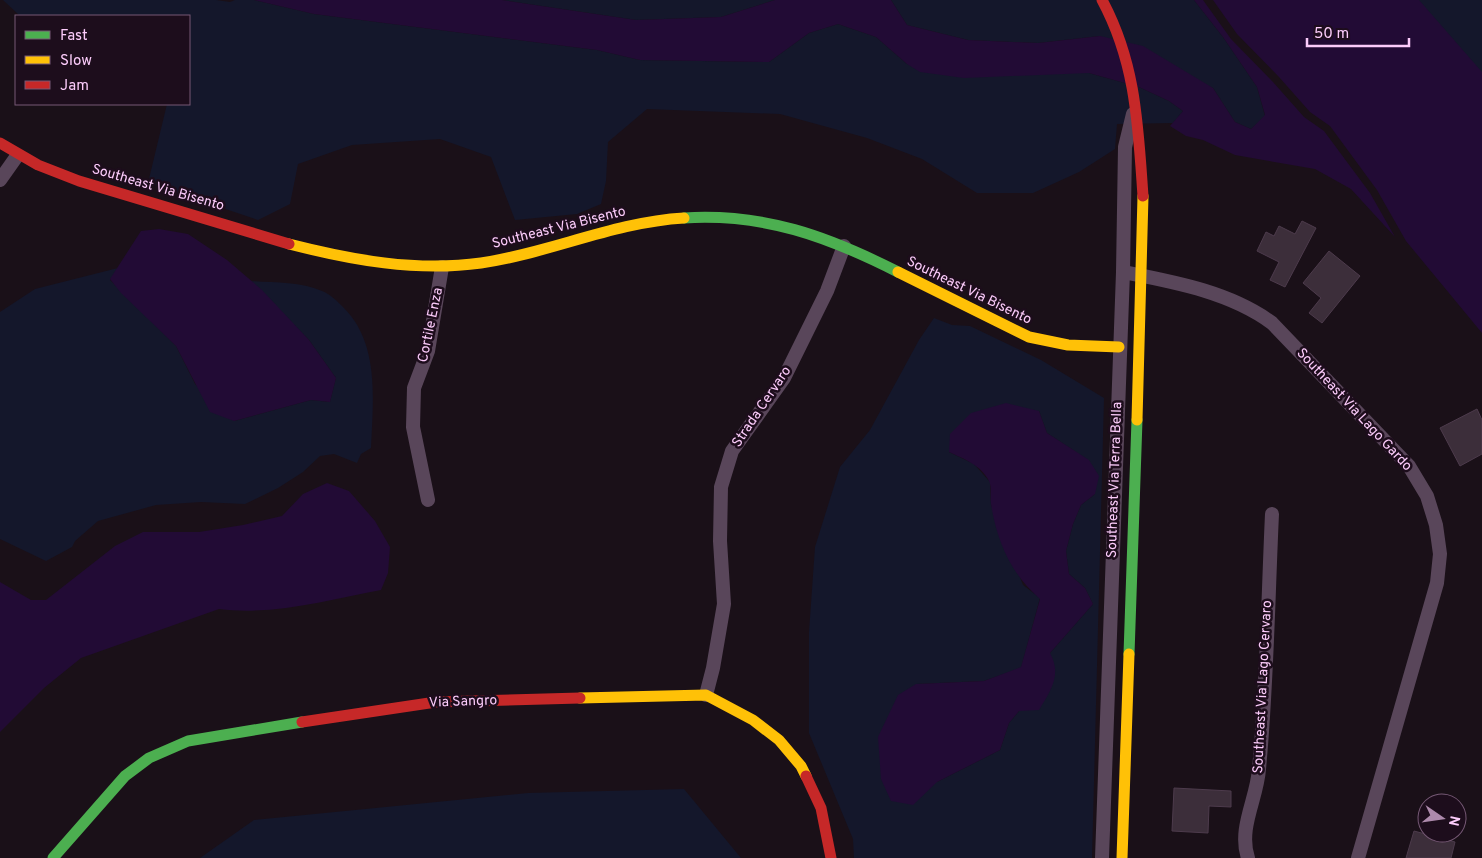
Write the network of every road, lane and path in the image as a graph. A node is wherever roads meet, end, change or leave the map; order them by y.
1 (1102, 0) edge
2 (1136, 104) junction
3 (0, 143) edge
4 (17, 156) junction
5 (0, 180) edge
6 (844, 246) junction
7 (442, 267) junction
8 (1123, 272) junction
9 (1143, 276) junction
10 (1119, 347) junction
11 (428, 500) dead end
12 (1272, 514) dead end
13 (706, 695) junction
14 (53, 858) edge
15 (831, 858) edge
16 (1102, 858) edge
17 (1122, 858) edge
18 (1248, 858) edge
19 (1358, 858) edge

1 - 2 street, Southeast Via Terra Bella
2 - 8 street, Southeast Via Terra Bella
2 - 9 street, Southeast Via Terra Bella
3 - 4 street, Southeast Via Bisento
4 - 5 street
4 - 7 street, Southeast Via Bisento
6 - 7 street, Southeast Via Bisento
6 - 10 street, Southeast Via Bisento
6 - 13 street, Strada Cervaro
7 - 11 street, Cortile Enza
8 - 9 street, Southeast Via Lago Gardo
8 - 10 street, Southeast Via Terra Bella
9 - 17 street, Southeast Via Terra Bella
9 - 19 street, Southeast Via Lago Gardo
10 - 16 street, Southeast Via Terra Bella
12 - 18 street, Southeast Via Lago Cervaro
13 - 14 street, Via Sangro
13 - 15 street, Via Sangro

